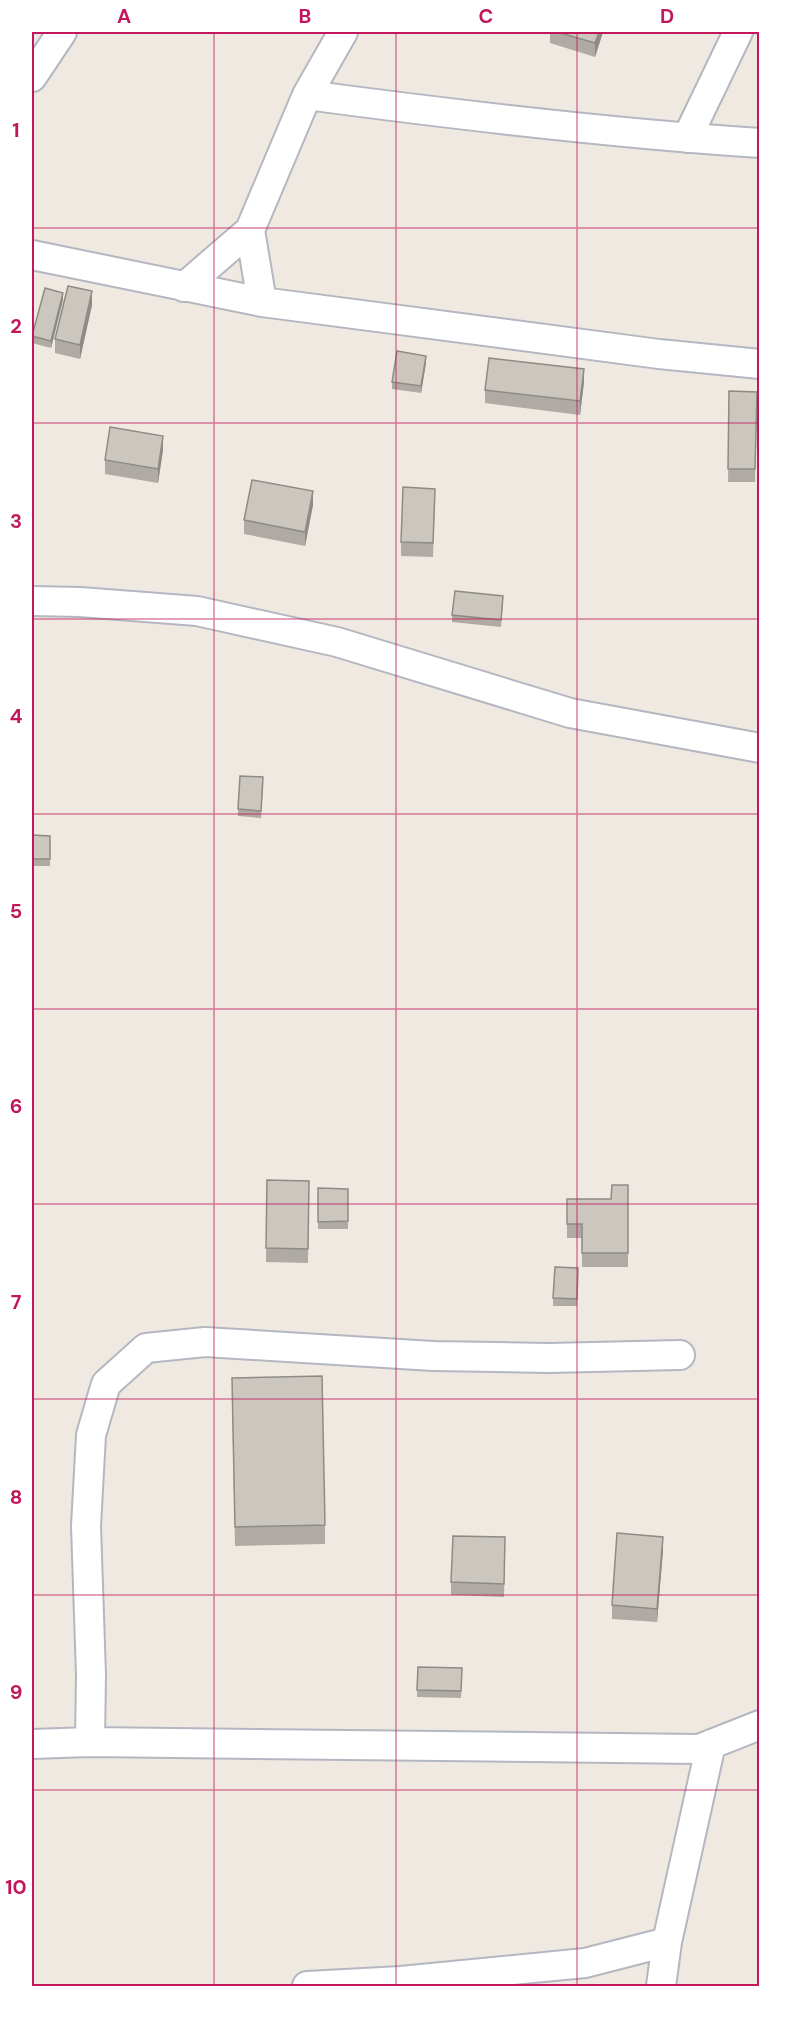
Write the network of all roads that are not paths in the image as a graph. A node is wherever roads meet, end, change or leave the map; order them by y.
1 (62, 32) edge
2 (343, 32) edge
3 (738, 32) edge
4 (32, 77) edge
5 (307, 95) junction
6 (687, 138) junction
7 (759, 143) edge
8 (250, 230) junction
9 (32, 255) edge
10 (184, 287) junction
11 (262, 302) junction
12 (759, 364) edge
13 (32, 601) edge
14 (759, 748) edge
15 (681, 1355) dead end
16 (759, 1725) edge
17 (90, 1742) junction
18 (711, 1744) junction
19 (37, 1748) edge
20 (667, 1942) junction
21 (307, 1986) edge
22 (661, 1986) edge

1 - 4 street
2 - 5 street
3 - 6 street
5 - 6 street
5 - 8 street
6 - 7 street
8 - 10 street
8 - 11 street
9 - 10 street
10 - 11 street
11 - 12 street
13 - 14 street
15 - 17 street
16 - 18 street
17 - 18 street
17 - 19 street
18 - 20 street
20 - 21 street
20 - 22 street

